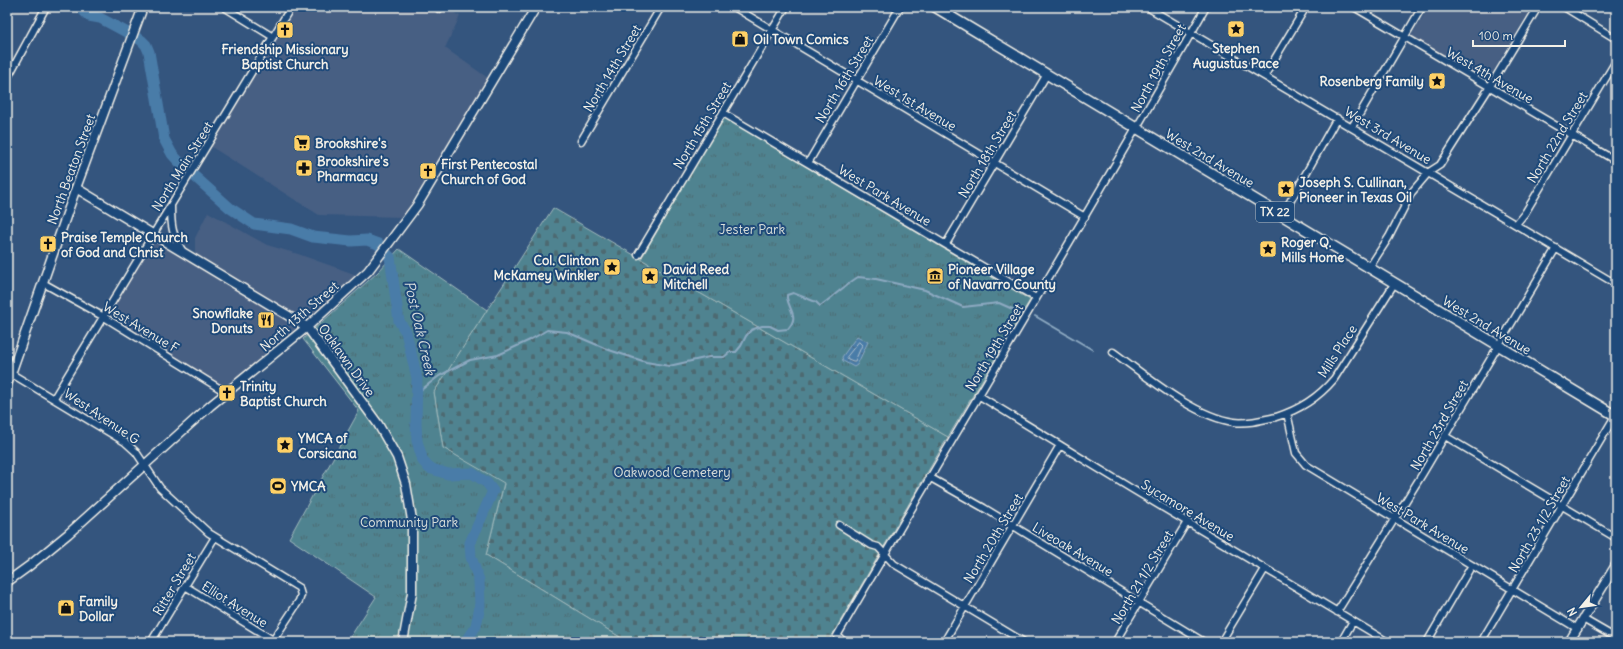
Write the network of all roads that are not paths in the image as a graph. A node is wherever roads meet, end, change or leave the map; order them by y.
1 (46, 7) edge
2 (143, 7) edge
3 (224, 7) edge
4 (291, 7) edge
5 (661, 7) edge
6 (734, 7) edge
7 (786, 7) edge
8 (900, 7) edge
9 (1147, 7) edge
10 (1206, 7) edge
11 (1306, 7) edge
12 (1354, 7) edge
13 (1422, 7) edge
14 (1538, 7) edge
15 (1564, 7) edge
16 (532, 8) edge
17 (939, 8) edge
18 (772, 30) junction
19 (1191, 32) junction
20 (273, 37) junction
21 (1404, 37) junction
22 (1616, 39) edge
23 (1616, 60) edge
24 (1047, 74) junction
25 (1265, 76) junction
26 (7, 79) edge
27 (857, 80) junction
28 (1489, 88) junction
29 (723, 113) junction
30 (1337, 118) junction
31 (1352, 127) junction
32 (1137, 129) junction
33 (1572, 135) junction
34 (581, 141) dead end
35 (1616, 161) edge
36 (808, 163) junction
37 (995, 163) junction
38 (1429, 172) junction
39 (76, 188) junction
40 (171, 205) junction
41 (1282, 216) junction
42 (1085, 217) junction
43 (1516, 224) junction
44 (153, 234) junction
45 (946, 244) junction
46 (1556, 248) junction
47 (184, 253) junction
48 (638, 255) dead end
49 (1369, 268) junction
50 (43, 283) junction
51 (1394, 284) junction
52 (1616, 284) edge
53 (1036, 298) junction
54 (104, 317) junction
55 (307, 327) junction
56 (1497, 346) junction
57 (1113, 352) dead end
58 (9, 372) edge
59 (7, 385) edge
60 (227, 393) junction
61 (978, 395) junction
62 (54, 398) junction
63 (1287, 413) junction
64 (1615, 416) edge
65 (1445, 436) junction
66 (1060, 445) junction
67 (144, 465) junction
68 (929, 477) junction
69 (1561, 506) junction
70 (1395, 519) junction
71 (1187, 522) junction
72 (839, 525) dead end
73 (1013, 525) junction
74 (215, 537) junction
75 (1616, 538) edge
76 (885, 554) junction
77 (1472, 565) junction
78 (1616, 566) edge
79 (1265, 569) junction
80 (7, 582) edge
81 (185, 586) junction
82 (1512, 590) junction
83 (1139, 602) junction
84 (966, 606) junction
85 (1337, 612) junction
86 (1584, 619) junction
87 (1353, 621) junction
88 (1578, 629) junction
89 (1616, 638) edge
90 (273, 641) edge
91 (151, 642) edge
92 (403, 642) edge
93 (845, 642) edge
94 (944, 642) edge
95 (1024, 642) edge
96 (1115, 642) edge
97 (1204, 642) edge
98 (1221, 642) edge
99 (1341, 642) edge
100 (1388, 642) edge
101 (1427, 642) edge
102 (1481, 642) edge
103 (1569, 642) edge

1 - 26 street
2 - 39 street, North Beaton Street
3 - 20 street
4 - 20 street, North Main Street
5 - 34 street, North 14th Street
6 - 18 street, West 1st Avenue
7 - 18 street, North 15th Street
8 - 27 street, North 16th Street
9 - 19 street, West 3rd Avenue
10 - 19 street, North 19th Street
11 - 25 street
12 - 21 street, West 4th Avenue
13 - 21 street
14 - 28 street
15 - 22 street
16 - 55 street, North 13th Street
17 - 24 main road, West 2nd Avenue / TX 22
18 - 27 street, West 1st Avenue
18 - 29 street, North 15th Street
19 - 25 street, West 3rd Avenue
19 - 32 street, North 19th Street
20 - 40 street, North Main Street
21 - 28 street, West 4th Avenue
21 - 31 street
23 - 33 street, North 22nd Street
24 - 32 main road, West 2nd Avenue / TX 22
24 - 37 street, North 18th Street
25 - 30 street, West 3rd Avenue
27 - 36 street, North 16th Street
27 - 37 street, West 1st Avenue
28 - 33 street, West 4th Avenue
28 - 38 street
29 - 36 street, West Park Avenue
29 - 48 street, North 15th Street
30 - 31 street, West 3rd Avenue
30 - 41 street
31 - 38 street, West 3rd Avenue
32 - 41 main road, West 2nd Avenue / TX 22
32 - 42 street, North 19th Street
33 - 35 street, West 4th Avenue
33 - 43 street, North 22nd Street
36 - 45 street, West Park Avenue
37 - 42 street, West 1st Avenue
37 - 45 street, North 18th Street
38 - 43 street, West 3rd Avenue
38 - 49 street
39 - 44 street, Oaklawn Drive
39 - 50 street, North Beaton Street
40 - 44 street, North Main Street
40 - 47 street
41 - 49 main road, West 2nd Avenue / TX 22
42 - 53 street, North 19th Street
43 - 46 street, West 3rd Avenue
44 - 47 street, Oaklawn Drive
44 - 54 street, North Main Street
45 - 53 street, West Park Avenue
46 - 52 street, West 3rd Avenue
46 - 56 street, North 23rd Street
47 - 55 street, Oaklawn Drive
49 - 51 main road, West 2nd Avenue / TX 22
50 - 54 street, West Avenue F
50 - 58 street, North Beaton Street
51 - 56 main road, West 2nd Avenue / TX 22
51 - 63 street, Mills Place
53 - 61 street, North 19th Street
54 - 60 street, West Avenue F
54 - 62 street, North Main Street
55 - 60 street, North 13th Street
55 - 92 street, Oaklawn Drive
56 - 64 main road, West 2nd Avenue / TX 22
56 - 65 street, North 23rd Street
57 - 63 street, Mills Place
58 - 59 street, North Beaton Street
58 - 62 street, West Avenue G
60 - 67 street, North 13th Street
61 - 66 street, Sycamore Avenue
61 - 68 street, North 19th Street
62 - 67 street, West Avenue G
63 - 70 street, West Park Avenue
64 - 69 street, North 23 1/2 Street
65 - 69 street
65 - 70 street, North 23rd Street
66 - 71 street, Sycamore Avenue
66 - 73 street, North 20th Street
67 - 74 street, West Avenue G
67 - 80 street, North 13th Street
68 - 73 street, Liveoak Avenue
68 - 76 street, North 19th Street
69 - 75 street
69 - 82 street, North 23 1/2 Street
70 - 77 street, West Park Avenue
70 - 85 street, North 23rd Street
71 - 79 street, Sycamore Avenue
71 - 83 street, North 21 1/2 Street
72 - 76 street
73 - 83 street, Liveoak Avenue
73 - 84 street, North 20th Street
74 - 81 street, Ritter Street
74 - 90 street, West Avenue G
76 - 84 street
76 - 93 street, North 19th Street
77 - 82 street, West Park Avenue
77 - 101 street
78 - 86 street
79 - 85 street, Sycamore Avenue
79 - 98 street
81 - 90 street, Elliot Avenue
81 - 91 street, Ritter Street
82 - 88 street, West Park Avenue
82 - 102 street, North 23 1/2 Street
83 - 96 street, North 21 1/2 Street
83 - 97 street, Liveoak Avenue
84 - 94 street, North 20th Street
84 - 95 street
85 - 87 street, Sycamore Avenue
86 - 88 street
86 - 89 street
87 - 99 street
87 - 100 street, Sycamore Avenue
88 - 103 street

